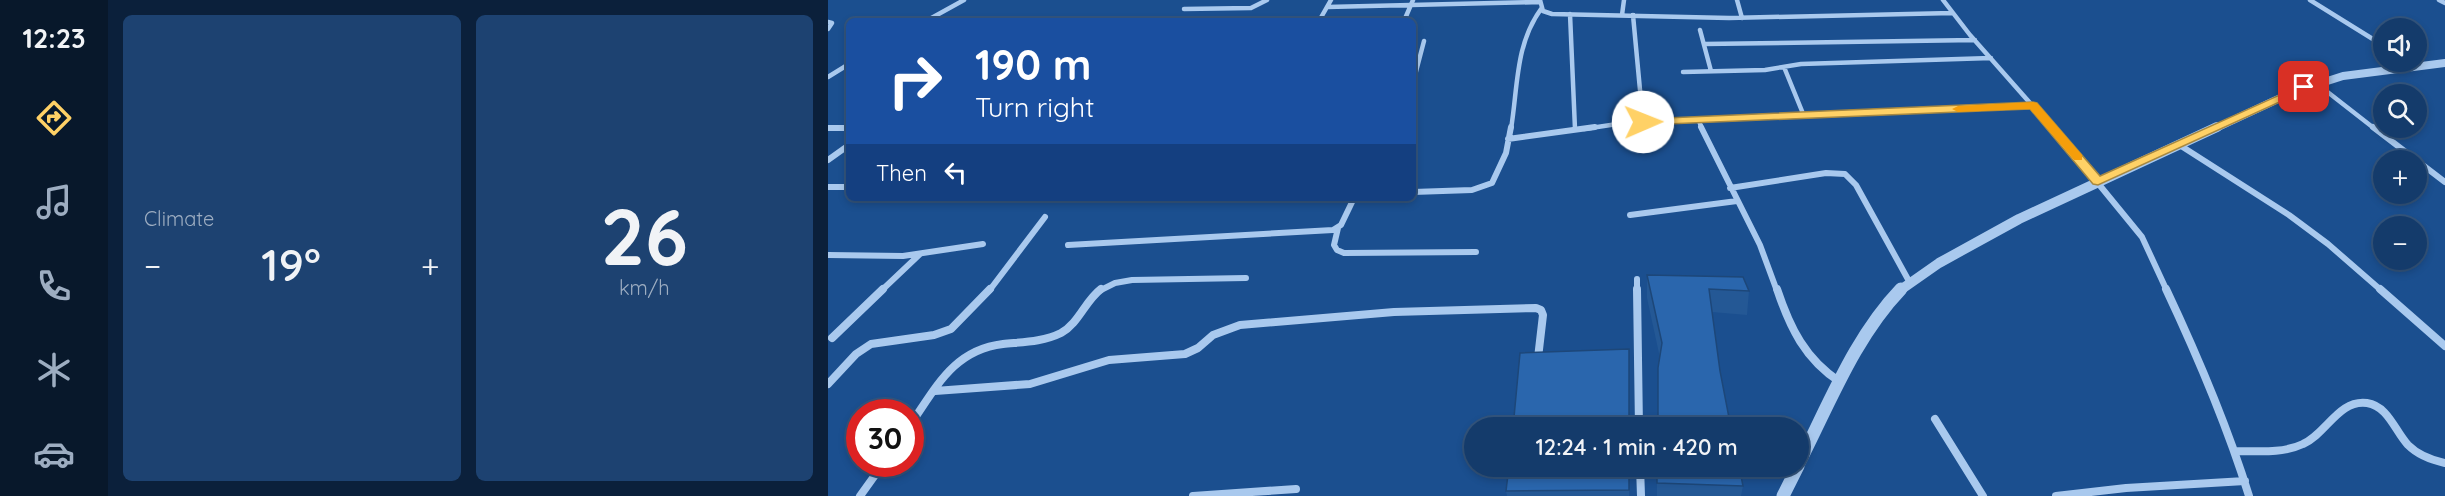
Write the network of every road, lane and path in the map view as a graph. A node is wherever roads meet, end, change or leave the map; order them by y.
1 (964, 0) edge
2 (1267, 0) edge
3 (1331, 0) edge
4 (1624, 0) edge
5 (1737, 0) edge
6 (1943, 0) edge
7 (2310, 0) edge
8 (2439, 0) edge
9 (1412, 3) edge
10 (2445, 3) edge
11 (1540, 4) edge
12 (1326, 7) junction
13 (1184, 9) dead end
14 (1952, 13) junction
15 (1570, 14) junction
16 (1622, 15) junction
17 (1633, 15) junction
18 (931, 18) edge
19 (1320, 18) edge
20 (1405, 18) edge
21 (1742, 18) junction
22 (828, 22) edge
23 (828, 29) edge
24 (1700, 30) dead end
25 (2373, 39) edge
26 (1975, 40) junction
27 (1424, 41) dead end
28 (1704, 44) junction
29 (1991, 58) junction
30 (2427, 64) edge
31 (2443, 65) edge
32 (846, 66) edge
33 (1784, 67) junction
34 (828, 68) edge
35 (839, 70) junction
36 (2373, 70) edge
37 (1711, 71) junction
38 (1416, 72) edge
39 (1683, 72) dead end
40 (828, 77) edge
41 (2316, 83) junction
42 (2033, 106) junction
43 (1804, 116) junction
44 (1699, 121) junction
45 (1643, 122) junction
46 (828, 128) edge
47 (846, 128) edge
48 (1575, 129) junction
49 (1508, 139) junction
50 (2178, 144) junction
51 (846, 147) edge
52 (828, 160) edge
53 (2098, 182) junction
54 (2445, 182) edge
55 (828, 187) edge
56 (846, 187) edge
57 (1730, 188) junction
58 (1416, 192) edge
59 (1352, 201) edge
60 (1737, 201) junction
61 (1630, 215) dead end
62 (1045, 217) dead end
63 (1338, 228) junction
64 (983, 244) dead end
65 (1068, 245) dead end
66 (1476, 252) dead end
67 (920, 254) junction
68 (828, 255) edge
69 (1246, 278) dead end
70 (1637, 279) dead end
71 (1910, 283) junction
72 (832, 338) dead end
73 (2445, 346) edge
74 (1535, 371) edge
75 (1840, 382) junction
76 (828, 384) edge
77 (935, 391) junction
78 (924, 406) edge
79 (1639, 417) edge
80 (1935, 419) dead end
81 (1809, 444) edge
82 (2235, 451) junction
83 (2445, 463) edge
84 (874, 477) edge
85 (1640, 477) edge
86 (1792, 477) edge
87 (2245, 482) junction
88 (1296, 489) dead end
89 (860, 496) edge
90 (1193, 496) edge
91 (1641, 496) edge
92 (1783, 496) edge
93 (1983, 496) edge
94 (2056, 496) edge
95 (2249, 496) edge

1 - 18 street
2 - 13 street
3 - 12 street
4 - 16 street
5 - 21 street
6 - 14 street
7 - 25 street
8 - 10 street
9 - 11 street
9 - 12 street
9 - 20 street
11 - 15 street
11 - 49 street
12 - 19 street
14 - 21 street
14 - 26 street
15 - 16 street
15 - 48 street
16 - 17 street
17 - 21 street
17 - 45 street
22 - 23 street
24 - 28 street
26 - 28 street
26 - 29 street
27 - 38 street
28 - 37 street
29 - 33 street
29 - 42 street
30 - 31 street
32 - 35 street
33 - 37 street
33 - 43 street
34 - 35 street
35 - 40 street
36 - 41 street
37 - 39 street
41 - 50 street
41 - 54 street
42 - 43 street
42 - 53 street
43 - 44 street
44 - 45 street
44 - 57 street
45 - 48 street
46 - 47 street
48 - 49 street
49 - 58 street
50 - 53 street
50 - 73 street
51 - 52 street
53 - 71 street
53 - 82 street
55 - 56 street
57 - 60 street
57 - 71 street
59 - 63 street
60 - 61 street
60 - 75 street
62 - 76 street
63 - 65 street
63 - 66 street
64 - 67 street
67 - 68 street
67 - 72 street
69 - 77 street
70 - 79 street
71 - 75 street
74 - 77 street
75 - 81 street
77 - 78 street
80 - 93 street
82 - 83 street
82 - 87 street
84 - 89 street
85 - 91 street
86 - 92 street
87 - 94 street
87 - 95 street
88 - 90 street

